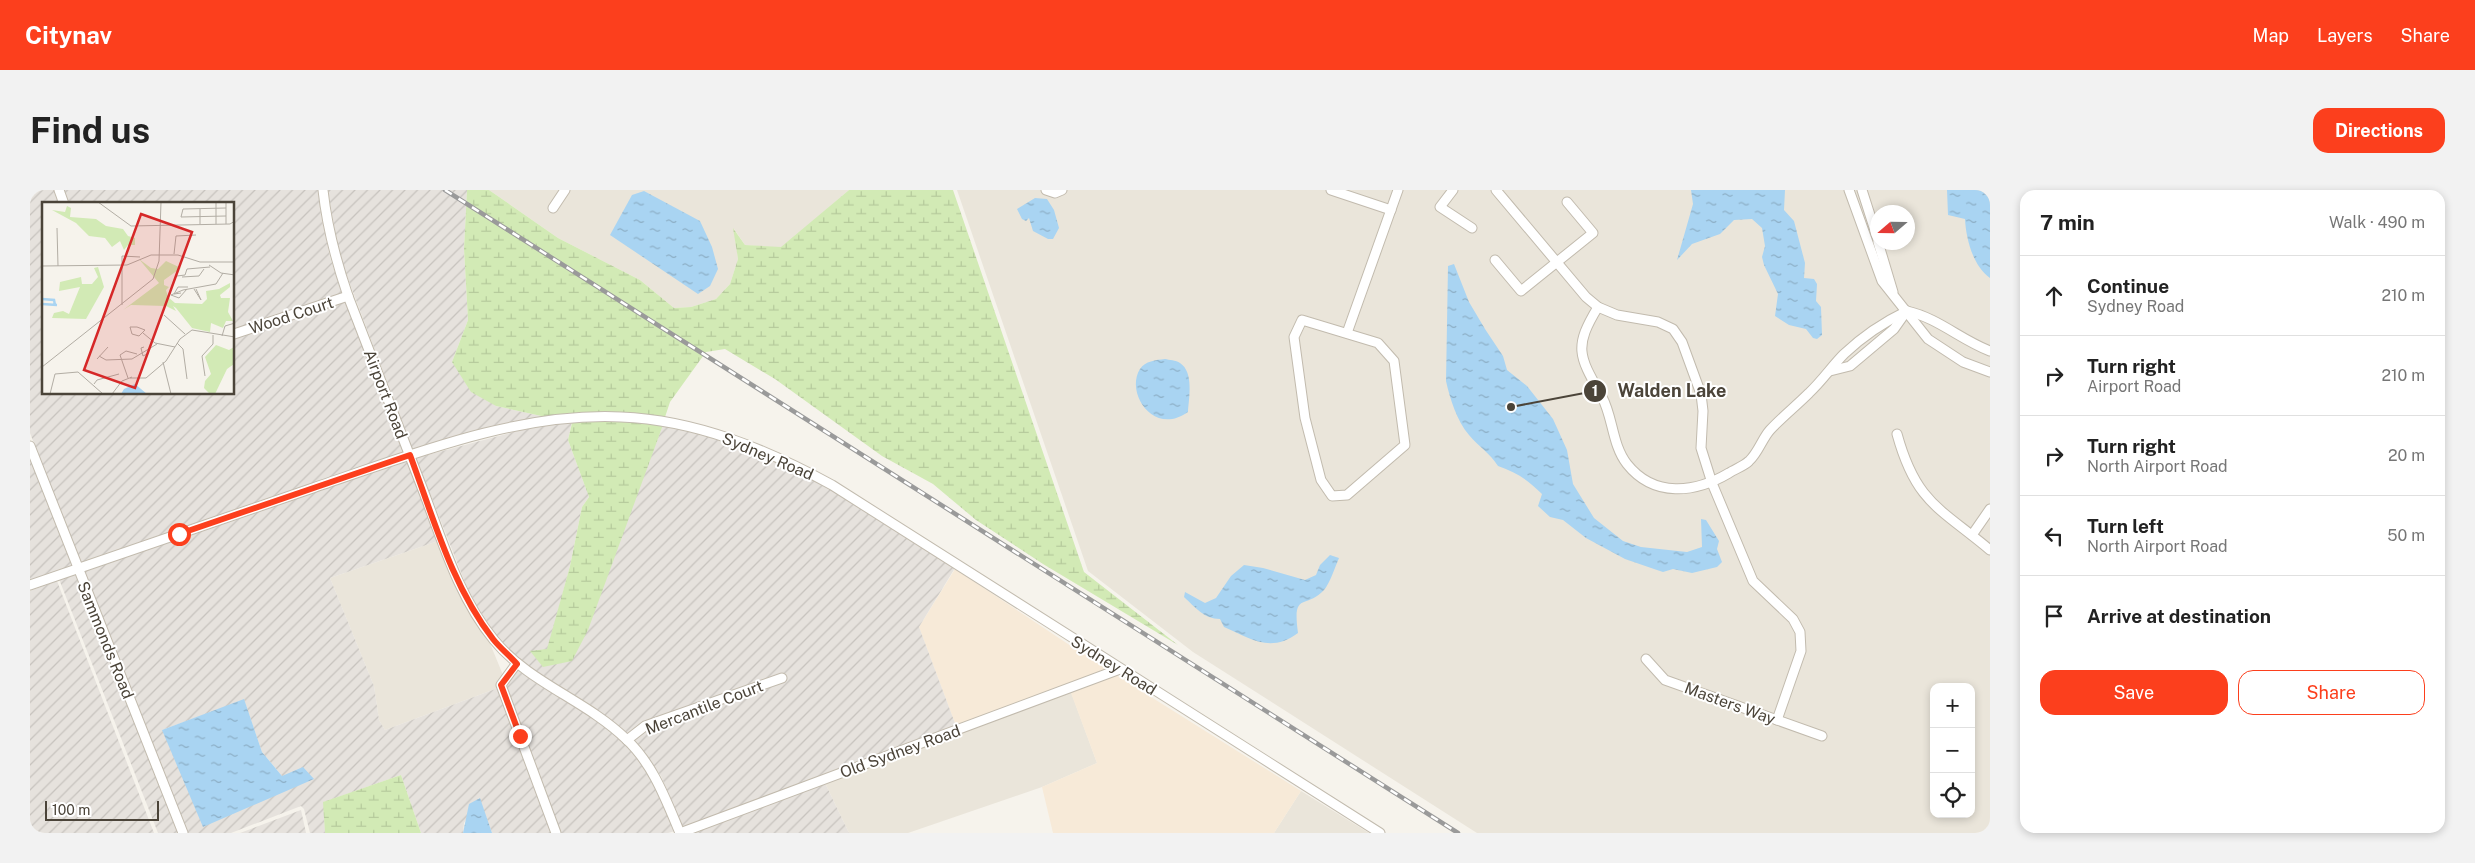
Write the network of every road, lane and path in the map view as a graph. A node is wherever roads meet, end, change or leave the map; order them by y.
1 (59, 190) edge
2 (323, 190) edge
3 (565, 190) edge
4 (1046, 190) edge
5 (1062, 190) edge
6 (1331, 190) edge
7 (1398, 190) edge
8 (1453, 190) edge
9 (1510, 190) edge
10 (1849, 190) edge
11 (1862, 190) edge
12 (1499, 193) edge
13 (63, 202) edge
14 (1567, 202) dead end
15 (554, 208) dead end
16 (1391, 210) junction
17 (1870, 216) edge
18 (1472, 228) dead end
19 (1881, 250) edge
20 (1495, 260) dead end
21 (1557, 262) junction
22 (1894, 294) junction
23 (348, 296) junction
24 (1598, 307) junction
25 (1907, 311) junction
26 (1347, 333) junction
27 (235, 334) edge
28 (1990, 351) edge
29 (1990, 372) edge
30 (1897, 434) dead end
31 (30, 446) edge
32 (410, 455) junction
33 (1712, 483) junction
34 (1990, 509) edge
35 (1972, 535) junction
36 (1990, 550) edge
37 (78, 568) junction
38 (30, 585) edge
39 (1646, 659) dead end
40 (517, 664) junction
41 (1120, 669) junction
42 (782, 678) dead end
43 (1777, 720) junction
44 (1822, 736) dead end
45 (628, 740) junction
46 (183, 833) edge
47 (556, 833) edge
48 (680, 833) edge
49 (1380, 833) edge

1 - 13 street
2 - 23 street, Airport Road
3 - 15 street
4 - 5 street
6 - 16 street
7 - 16 street
8 - 18 street
9 - 12 street
10 - 22 street
11 - 17 street
12 - 21 street
14 - 21 street
16 - 26 street
19 - 22 street
20 - 21 street
21 - 24 street
22 - 25 street
23 - 27 street, Wood Court
23 - 32 street, Airport Road
24 - 33 street
24 - 33 street
25 - 28 street
25 - 29 street
25 - 33 street
26 - 26 street
30 - 35 street
31 - 37 street, Sammonds Road
32 - 37 street, Sydney Road
32 - 40 street, Airport Road
32 - 41 street, Sydney Road
33 - 43 street
34 - 35 street
35 - 36 street
37 - 38 street, Sydney Road
37 - 46 street, Sammonds Road
39 - 43 street, Masters Way
40 - 45 street, Airport Road
40 - 47 street
41 - 48 street, Old Sydney Road
41 - 49 street, Sydney Road
42 - 45 street, Mercantile Court
43 - 44 street, Masters Way
45 - 48 street, Airport Road

